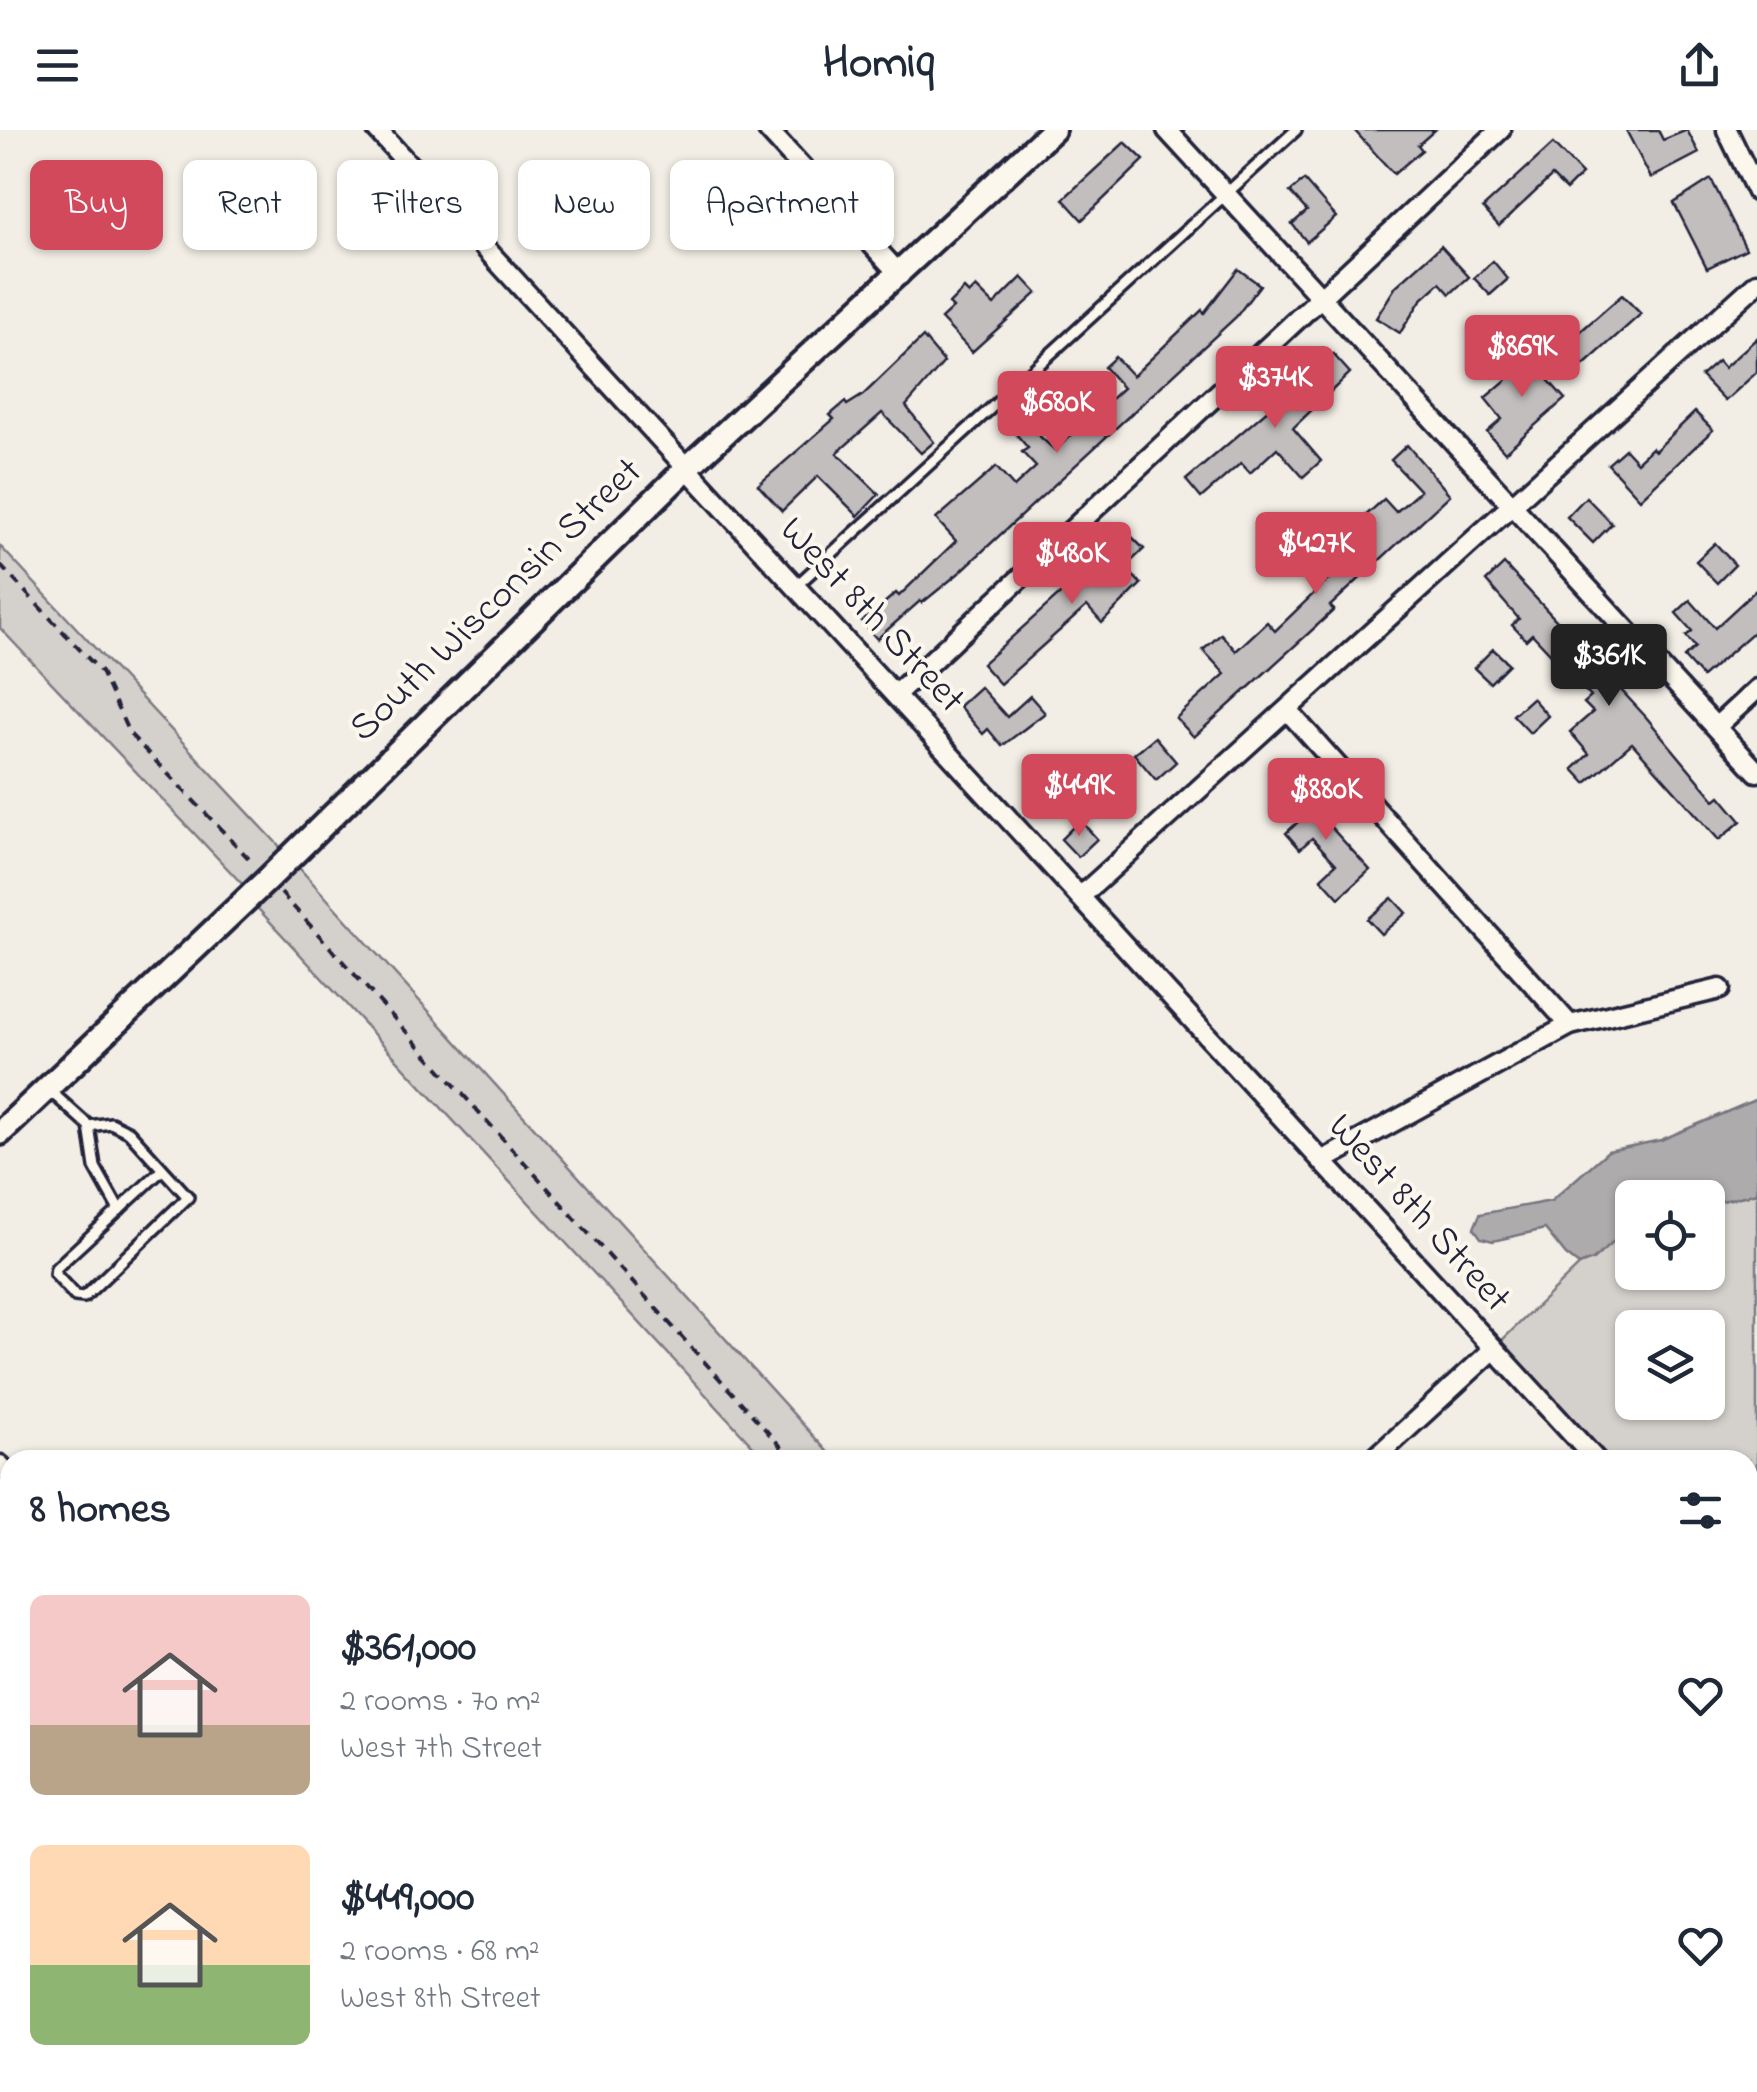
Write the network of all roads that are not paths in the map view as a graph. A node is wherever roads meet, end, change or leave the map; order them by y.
1 (377, 130) edge
2 (768, 130) edge
3 (1053, 130) edge
4 (1167, 130) edge
5 (1296, 130) edge
6 (1500, 130) edge
7 (1726, 130) edge
8 (1225, 192) junction
9 (1757, 192) edge
10 (900, 275) junction
11 (1757, 284) edge
12 (1322, 298) junction
13 (687, 468) junction
14 (1513, 506) junction
15 (796, 586) junction
16 (1757, 689) edge
17 (896, 694) junction
18 (1288, 711) junction
19 (1716, 727) junction
20 (1757, 772) edge
21 (1080, 897) junction
22 (1720, 989) dead end
23 (1570, 1024) junction
24 (47, 1088) junction
25 (90, 1126) junction
26 (0, 1133) edge
27 (1322, 1161) junction
28 (162, 1170) junction
29 (119, 1210) junction
30 (1494, 1348) junction
31 (1385, 1450) edge
32 (1587, 1450) edge

1 - 13 street, West 8th Street
2 - 10 street
3 - 10 street, South Wisconsin Street
4 - 8 street
5 - 8 lane
6 - 12 street
7 - 9 street
8 - 12 street
8 - 15 lane
10 - 13 street, South Wisconsin Street
11 - 14 street
12 - 14 street
12 - 17 street
13 - 15 street, West 8th Street
13 - 24 street, South Wisconsin Street
14 - 18 street
14 - 19 street
15 - 17 street, West 8th Street
16 - 19 street
17 - 21 street, West 8th Street
18 - 21 street
18 - 23 street
19 - 20 street
21 - 27 street, West 8th Street
22 - 23 street
23 - 27 street
24 - 25 lane
24 - 26 street, South Wisconsin Street
25 - 28 lane
25 - 29 lane
27 - 30 street, West 8th Street
28 - 29 lane
28 - 29 lane
30 - 31 street
30 - 32 street, West 8th Street

